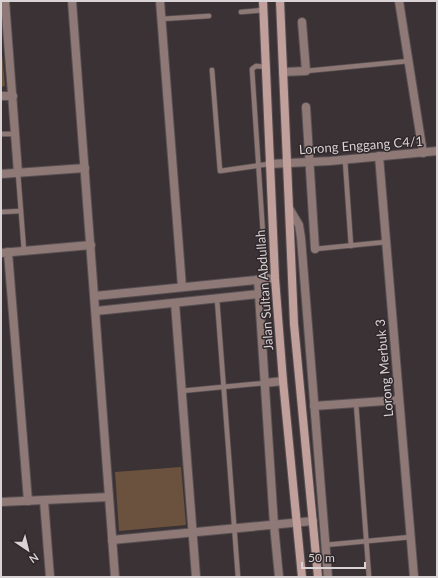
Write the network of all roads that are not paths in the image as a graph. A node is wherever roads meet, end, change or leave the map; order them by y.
1 (5, 1) edge
2 (72, 1) edge
3 (160, 1) edge
4 (400, 1) edge
5 (281, 2) edge
6 (263, 5) edge
7 (241, 12) dead end
8 (209, 16) dead end
9 (161, 19) junction
10 (302, 22) dead end
11 (409, 61) junction
12 (266, 66) junction
13 (212, 70) dead end
14 (306, 71) junction
15 (283, 72) junction
16 (1, 96) edge
17 (13, 96) junction
18 (306, 107) dead end
19 (1, 134) edge
20 (16, 134) junction
21 (437, 151) edge
22 (423, 153) junction
23 (379, 156) junction
24 (345, 160) junction
25 (309, 162) junction
26 (287, 163) junction
27 (269, 164) junction
28 (258, 165) junction
29 (85, 168) junction
30 (18, 172) junction
31 (1, 174) edge
32 (289, 208) junction
33 (21, 210) junction
34 (1, 212) edge
35 (386, 242) junction
36 (91, 245) junction
37 (351, 246) junction
38 (315, 249) joint
39 (24, 251) junction
40 (5, 252) edge
41 (275, 278) junction
42 (262, 279) junction
43 (182, 287) junction
44 (259, 294) junction
45 (95, 296) junction
46 (217, 299) junction
47 (175, 303) junction
48 (96, 311) junction
49 (283, 381) junction
50 (265, 383) junction
51 (223, 387) junction
52 (182, 391) junction
53 (399, 400) junction
54 (356, 403) junction
55 (314, 406) junction
56 (109, 497) junction
57 (28, 501) junction
58 (44, 501) junction
59 (1, 502) edge
60 (312, 521) junction
61 (297, 523) junction
62 (274, 525) junction
63 (235, 529) junction
64 (193, 533) junction
65 (411, 537) junction
66 (112, 540) junction
67 (366, 542) junction
68 (325, 545) junction
69 (50, 577) edge
70 (115, 577) edge
71 (196, 577) edge
72 (238, 577) edge
73 (279, 577) edge
74 (302, 577) edge
75 (318, 577) edge
76 (328, 577) edge
77 (369, 577) edge
78 (414, 577) edge

1 - 17 street
2 - 29 street
3 - 9 street
4 - 11 street
5 - 15 main road
6 - 7 lane
6 - 12 main road, Jalan Sultan Abdullah
8 - 9 lane
9 - 43 street
10 - 14 street
11 - 14 lane
11 - 22 street
12 - 27 main road, Jalan Sultan Abdullah
12 - 28 lane
13 - 28 lane
14 - 15 street
15 - 26 main road
16 - 17 street
17 - 20 street
18 - 25 street
19 - 20 lane
20 - 30 street
21 - 22 street, Lorong Enggang C4/1
22 - 23 street, Lorong Enggang C4/1
23 - 24 street, Lorong Enggang C4/1
23 - 35 street, Lorong Merbuk 3
24 - 25 street, Lorong Enggang C4/1
24 - 37 lane
25 - 26 street, Lorong Enggang C4/1
25 - 38 street
26 - 27 street, Lorong Enggang C4/1
26 - 32 main road
27 - 28 lane
27 - 41 main road, Jalan Sultan Abdullah
28 - 42 lane
29 - 30 street
29 - 36 street
30 - 31 street
30 - 33 lane
32 - 55 street
32 - 60 main road
33 - 34 lane
33 - 39 lane
35 - 37 lane
35 - 53 street, Lorong Merbuk 3
36 - 39 street
36 - 45 street
37 - 38 lane
39 - 40 street
40 - 57 street
41 - 42 street
41 - 49 main road, Jalan Sultan Abdullah
42 - 43 street
42 - 44 street
43 - 45 street
44 - 46 street
44 - 50 street
45 - 48 street
46 - 47 street
46 - 51 lane
47 - 48 street
47 - 52 street
48 - 56 street
49 - 50 street
49 - 61 main road, Jalan Sultan Abdullah
50 - 51 lane
50 - 62 street
51 - 52 lane
51 - 63 lane
52 - 64 street
53 - 54 street
53 - 65 street, Lorong Merbuk 3
54 - 55 street
54 - 67 lane
55 - 68 street
56 - 58 street
56 - 66 street
57 - 58 street
57 - 59 street
58 - 69 street
60 - 61 street
60 - 75 main road
61 - 62 street
61 - 74 main road, Jalan Sultan Abdullah
62 - 63 street
62 - 73 street
63 - 64 street
63 - 72 lane
64 - 66 street
64 - 71 street
65 - 67 lane
65 - 78 street, Lorong Merbuk 3
66 - 70 street
67 - 68 lane
67 - 77 lane
68 - 76 street

